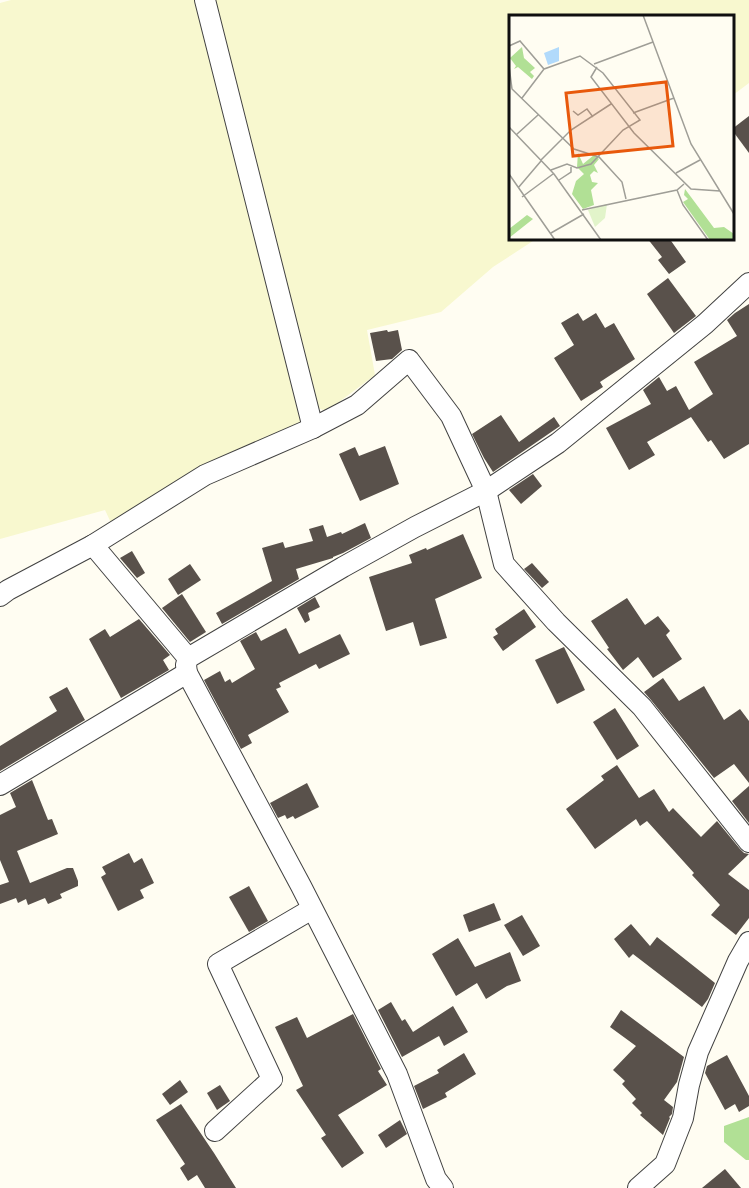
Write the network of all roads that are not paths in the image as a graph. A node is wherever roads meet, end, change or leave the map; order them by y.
1 (205, 0) edge
2 (749, 283) edge
3 (313, 428) junction
4 (486, 491) junction
5 (93, 545) junction
6 (0, 596) edge
7 (187, 665) junction
8 (0, 785) edge
9 (749, 842) edge
10 (312, 909) junction
11 (749, 942) edge
12 (215, 1131) dead end
13 (443, 1188) edge
14 (638, 1188) edge

1 - 3 street
2 - 4 street
3 - 4 street
3 - 5 street
4 - 7 street
4 - 9 street
5 - 6 street
5 - 7 street
7 - 8 street
7 - 10 street
10 - 12 street
10 - 13 street
11 - 14 street

